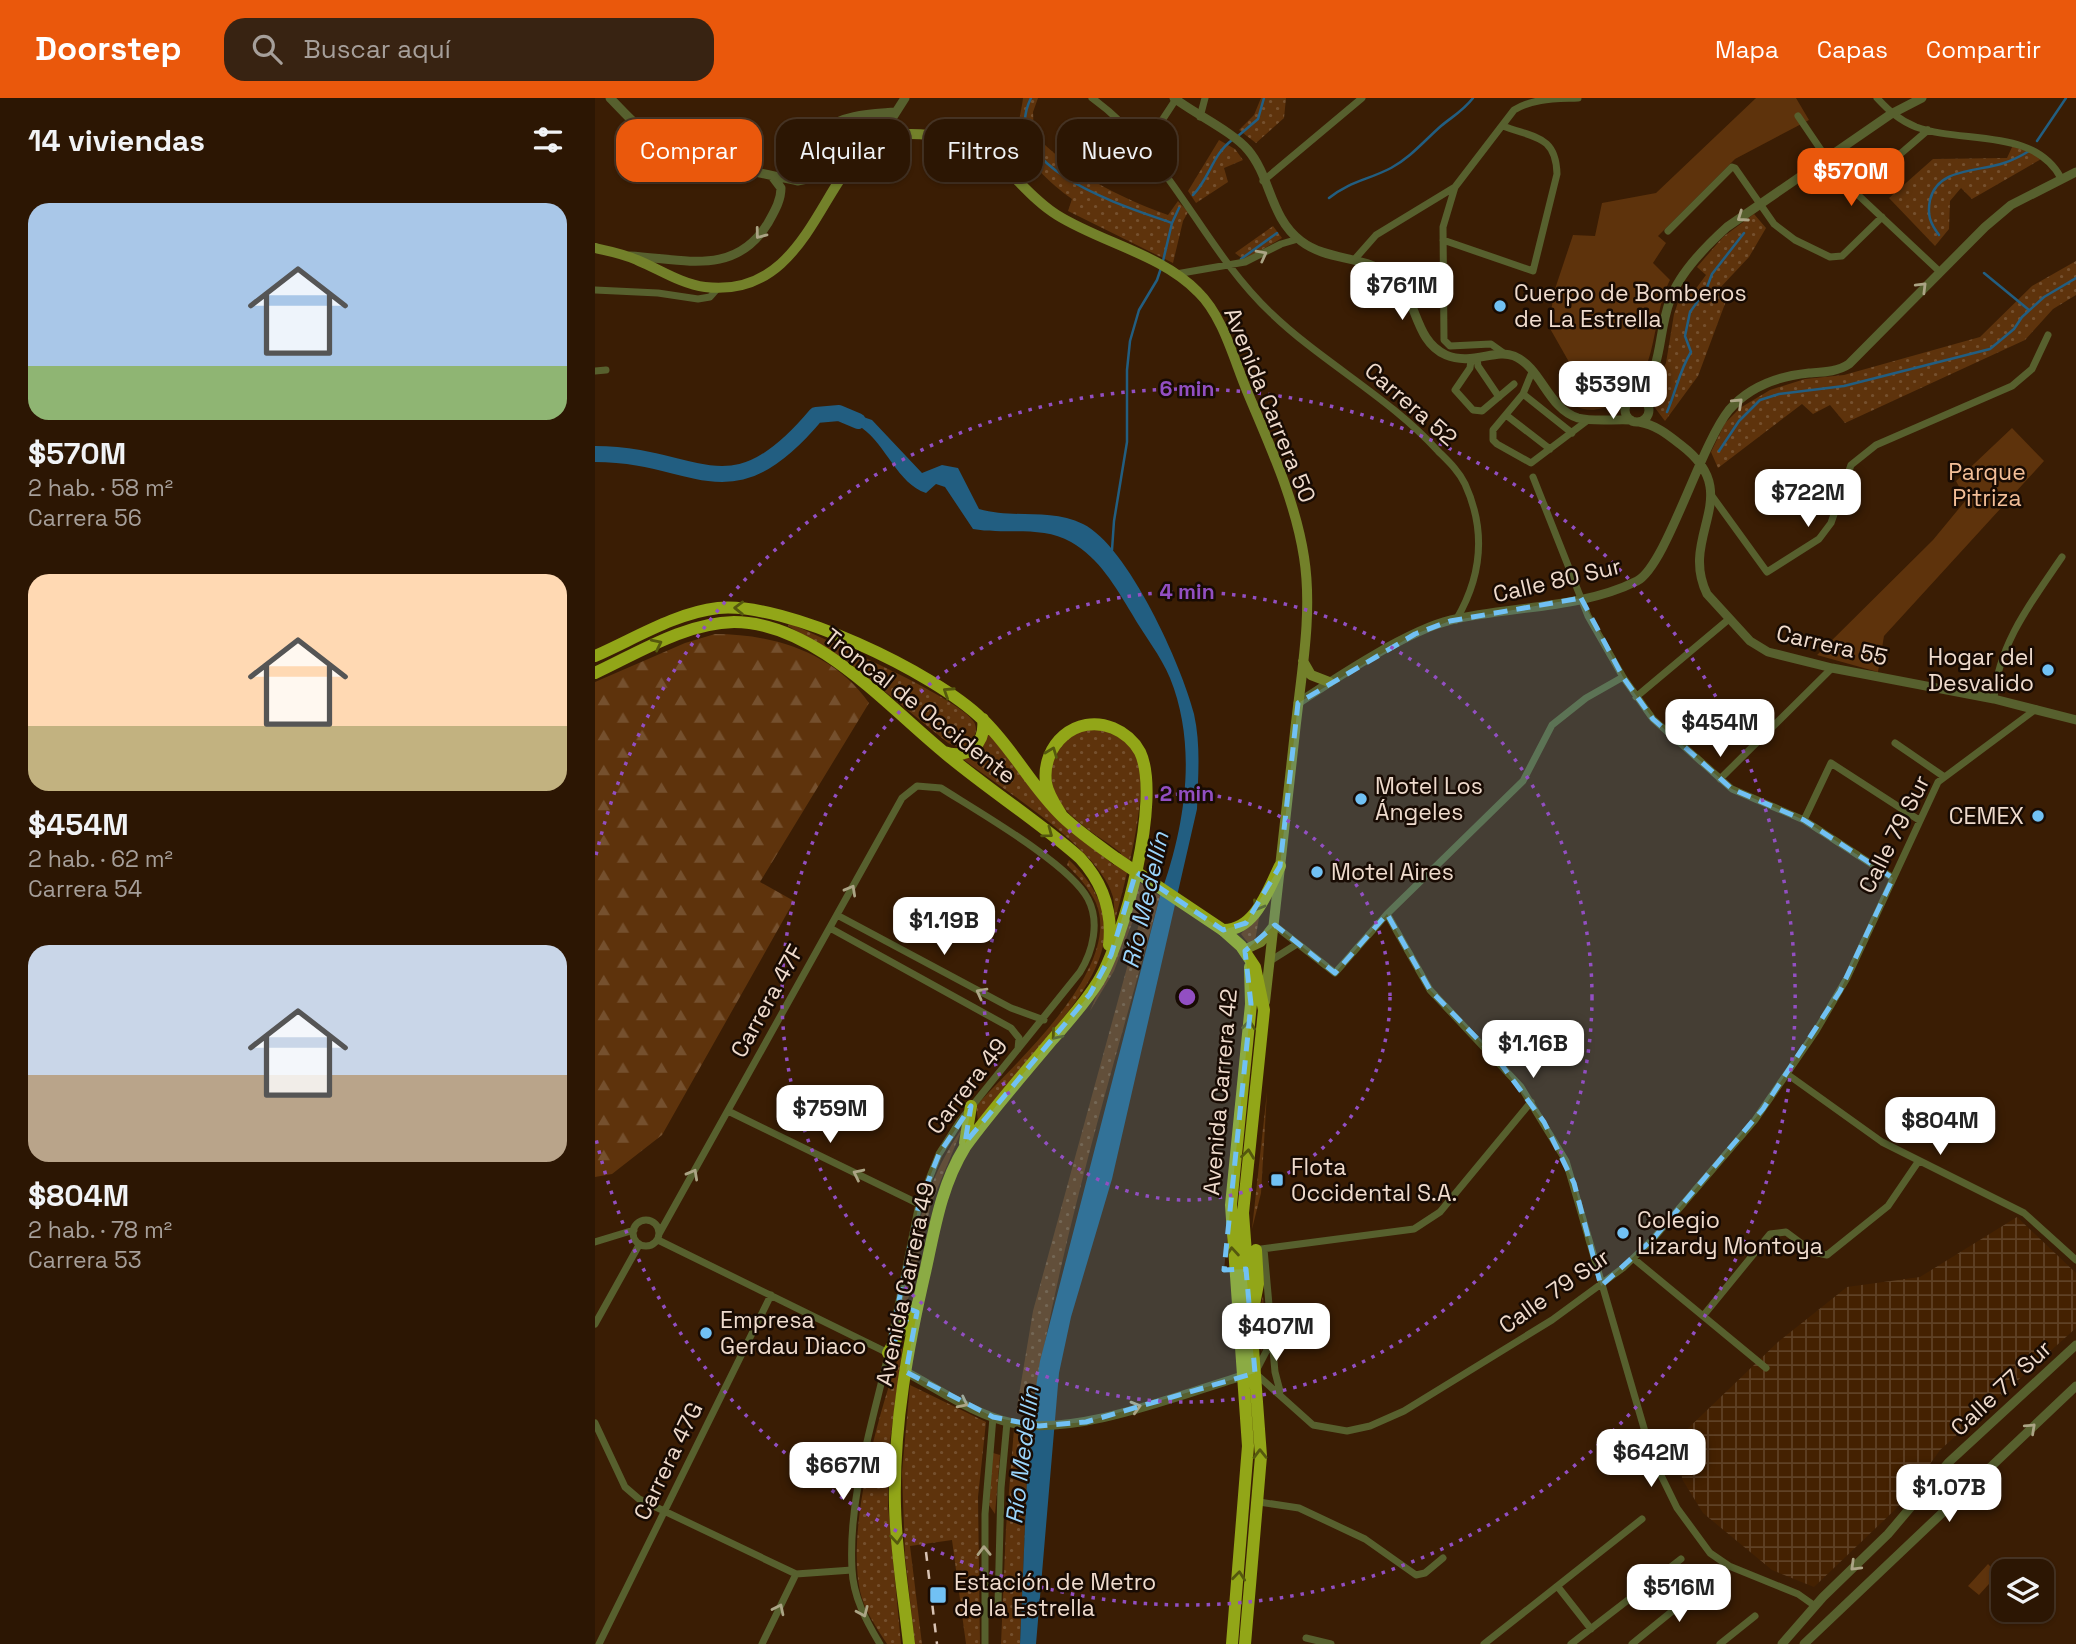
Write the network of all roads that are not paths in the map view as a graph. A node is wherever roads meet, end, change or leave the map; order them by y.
1 (610, 98) edge
2 (905, 98) edge
3 (1092, 98) edge
4 (1205, 98) edge
5 (1362, 98) edge
6 (1579, 98) edge
7 (1877, 98) edge
8 (1922, 98) edge
9 (1175, 99) edge
10 (895, 112) junction
11 (1891, 114) junction
12 (1798, 116) dead end
13 (1200, 117) junction
14 (892, 119) edge
15 (1163, 119) edge
16 (1503, 125) junction
17 (1928, 130) junction
18 (910, 136) edge
19 (1826, 158) junction
20 (2076, 172) edge
21 (771, 175) junction
22 (2061, 178) junction
23 (1263, 181) junction
24 (840, 182) edge
25 (1455, 187) junction
26 (1855, 193) junction
27 (1760, 204) junction
28 (1882, 217) junction
29 (1668, 232) dead end
30 (1298, 239) junction
31 (1443, 240) junction
32 (595, 248) edge
33 (629, 256) junction
34 (1354, 260) junction
35 (1228, 266) junction
36 (1938, 271) junction
37 (1172, 272) junction
38 (717, 288) junction
39 (595, 290) edge
40 (2048, 335) dead end
41 (1505, 354) junction
42 (1474, 360) junction
43 (607, 370) dead end
44 (595, 371) edge
45 (1532, 372) junction
46 (1514, 384) dead end
47 (1523, 394) junction
48 (1499, 397) junction
49 (1640, 398) junction
50 (1627, 405) junction
51 (1649, 408) junction
52 (1506, 415) junction
53 (1605, 419) junction
54 (1588, 420) junction
55 (1635, 421) junction
56 (1658, 428) junction
57 (1572, 433) junction
58 (1550, 449) junction
59 (1700, 459) junction
60 (1533, 477) dead end
61 (1712, 496) junction
62 (2062, 557) dead end
63 (1581, 598) junction
64 (1729, 619) junction
65 (1456, 620) junction
66 (595, 656) edge
67 (1303, 661) junction
68 (1832, 668) junction
69 (595, 673) edge
70 (1623, 677) junction
71 (1329, 682) junction
72 (1636, 697) junction
73 (1994, 699) junction
74 (1298, 703) junction
75 (2036, 709) junction
76 (983, 719) junction
77 (2076, 720) edge
78 (1895, 743) dead end
79 (938, 748) junction
80 (1943, 776) junction
81 (1720, 779) junction
82 (1062, 816) junction
83 (1804, 820) junction
84 (1919, 820) junction
85 (1280, 866) junction
86 (1893, 878) junction
87 (1387, 914) junction
88 (837, 915) junction
89 (1274, 925) junction
90 (830, 928) junction
91 (1223, 930) junction
92 (1093, 936) joint
93 (1297, 944) junction
94 (1244, 950) junction
95 (1270, 961) junction
96 (1098, 982) junction
97 (1264, 1010) junction
98 (1044, 1020) junction
99 (1018, 1050) junction
100 (1787, 1074) junction
101 (1531, 1102) junction
102 (971, 1106) junction
103 (728, 1111) junction
104 (965, 1147) junction
105 (1918, 1162) junction
106 (919, 1204) junction
107 (633, 1230) junction
108 (659, 1237) junction
109 (595, 1242) edge
110 (639, 1245) junction
111 (1255, 1250) junction
112 (1634, 1259) junction
113 (2076, 1260) edge
114 (1246, 1269) junction
115 (1601, 1286) junction
116 (771, 1295) junction
117 (919, 1298) junction
118 (1237, 1315) junction
119 (1703, 1316) junction
120 (1251, 1323) junction
121 (595, 1324) edge
122 (1272, 1340) junction
123 (2076, 1345) edge
124 (888, 1353) junction
125 (1766, 1368) dead end
126 (906, 1372) junction
127 (1249, 1374) junction
128 (2076, 1386) edge
129 (1282, 1395) junction
130 (993, 1417) junction
131 (1007, 1422) junction
132 (595, 1423) edge
133 (990, 1450) junction
134 (1004, 1452) junction
135 (1259, 1502) junction
136 (664, 1512) junction
137 (1642, 1519) dead end
138 (1443, 1558) dead end
139 (1681, 1559) dead end
140 (852, 1570) junction
141 (796, 1574) junction
142 (1708, 1582) dead end
143 (1558, 1587) junction
144 (1815, 1606) junction
145 (985, 1611) junction
146 (1755, 1616) dead end
147 (1591, 1629) junction
148 (1306, 1638) dead end
149 (597, 1644) edge
150 (762, 1644) edge
151 (880, 1644) edge
152 (909, 1644) edge
153 (985, 1644) edge
154 (1232, 1644) edge
155 (1245, 1644) edge
156 (1331, 1644) edge
157 (1484, 1644) edge
158 (1571, 1644) edge
159 (1632, 1644) edge
160 (1720, 1644) edge
161 (1782, 1644) edge
162 (1804, 1644) edge

1 - 21 street
2 - 10 street
3 - 35 street, Carrera 52
4 - 13 street
5 - 23 street
6 - 16 street
7 - 11 street
8 - 11 street
9 - 13 street
9 - 15 street
10 - 14 street
10 - 21 street
11 - 17 street
11 - 19 street
12 - 19 street
13 - 23 street
16 - 25 street
16 - 31 street
17 - 22 street
17 - 26 street
18 - 37 main road, Avenida Carrera 50
19 - 26 street
19 - 27 street
20 - 22 street, Calle 80 Sur
21 -> 33 street
22 - 36 street, Calle 80 Sur
23 - 30 street
24 - 38 main road
25 - 31 street
25 - 34 street
26 - 28 street
27 - 28 street
27 - 29 street
27 -> 49 street
28 - 36 street
30 - 34 street
35 -> 30 street
31 - 41 street
32 - 33 main road
33 - 38 main road
34 - 42 street
35 - 37 street
35 - 65 street, Carrera 52
59 -> 36 street, Calle 80 Sur
37 - 67 main road, Avenida Carrera 50
38 - 39 street
40 - 61 street
41 - 42 street
41 - 45 street
42 - 48 street
42 - 48 street
43 - 44 street
45 - 47 street
45 - 54 street
46 - 48 street
47 - 52 street
47 - 57 street
49 - 50 street
49 - 51 street
50 - 53 street
50 - 55 street
51 - 55 street
51 - 56 street
52 - 58 street
52 - 58 street
53 - 54 street
53 - 55 street
54 - 57 street
55 - 56 street
56 - 59 street
57 - 58 street
59 - 61 street
59 - 63 street, Calle 80 Sur
60 - 63 street
61 - 64 street, Carrera 55
62 - 73 street
63 - 65 street, Calle 80 Sur
63 - 70 street
64 - 68 street, Carrera 55
64 - 72 street
65 - 71 street, Calle 80 Sur
76 -> 66 highway, Troncal de Occidente
67 - 71 main road
67 - 74 main road, Avenida Carrera 50
68 - 73 street, Carrera 55
68 - 81 street
69 -> 79 highway, Troncal de Occidente
70 - 72 street
70 - 87 street
71 - 74 street, Calle 80 Sur
72 - 81 street
73 - 75 street, Carrera 55
74 - 85 main road, Avenida Carrera 50
75 - 77 street, Carrera 55
75 - 80 street, Calle 79 Sur
76 - 79 highway
76 - 82 highway, Troncal de Occidente
78 - 80 street
79 -> 96 highway, Troncal de Occidente
80 - 84 street, Calle 79 Sur
81 - 83 street
82 - 91 highway, Troncal de Occidente, bridge
82 -> 96 highway
83 - 84 street
83 - 86 street
84 - 86 street, Calle 79 Sur
85 - 89 main road, Avenida Carrera 50
85 -> 91 highway
86 - 100 street, Calle 79 Sur
87 - 93 street
87 - 101 street
88 - 90 street, Carrera 47F
88 -> 92 street, Carrera 47F
98 -> 88 street
89 - 93 street
89 - 94 main road
89 - 95 main road, Avenida Carrera 50
90 - 99 street
90 - 103 street, Carrera 47F
91 - 94 highway, Troncal de Occidente
92 - 98 street, Carrera 49
93 - 95 street
94 - 97 highway, Avenida Carrera 42
118 -> 94 highway, Avenida Carrera 42
95 - 97 main road, Avenida Carrera 50
96 -> 104 highway, Avenida Carrera 49
111 -> 97 highway, Avenida Carrera 42
98 - 99 street, Carrera 49
99 - 102 street, Carrera 49
100 - 105 street
100 - 112 street, Calle 79 Sur
101 - 111 street
101 - 115 street
102 - 104 highway
102 - 106 street, Carrera 49
106 -> 103 street
108 -> 103 street, Carrera 47F
104 - 117 highway, Avenida Carrera 49
105 - 113 street
105 - 119 street
106 - 124 street, Carrera 49
107 - 108 street
107 - 109 street
107 - 110 street
108 - 110 street
108 - 116 street
110 - 121 street
111 - 114 highway, Avenida Carrera 42
111 - 120 highway
111 - 122 street
112 - 115 street, Calle 79 Sur
112 - 119 street
114 - 118 highway
114 - 120 highway, Avenida Carrera 42
115 - 129 street, Calle 79 Sur
115 - 144 street
116 - 124 street
116 - 136 street, Carrera 47G
117 - 124 highway
117 - 126 highway, Avenida Carrera 49
118 - 127 highway, Avenida Carrera 42
119 - 125 street
120 - 127 highway, Avenida Carrera 42
122 - 127 street
122 - 129 street
123 -> 144 street, Calle 77 Sur
124 - 140 street, Carrera 49
126 -> 130 street
126 -> 152 highway, Avenida Carrera 49
127 - 129 street, Calle 79 Sur
131 -> 127 street
135 -> 127 highway, Avenida Carrera 42
154 -> 127 highway, Avenida Carrera 42
162 -> 128 street
130 - 131 street
130 - 133 street
131 - 134 street
132 - 136 street
133 - 134 street
145 -> 133 street
134 - 145 street
135 - 138 street
135 - 155 highway, Avenida Carrera 42
136 - 141 street
136 - 149 street, Carrera 47G
137 - 143 street
139 - 147 street
140 - 141 street
140 -> 151 street, Carrera 49
150 -> 141 street
142 - 159 street
143 - 147 street
143 - 157 street
144 - 161 street, Calle 77 Sur
145 - 153 street
146 - 160 street
147 - 158 street
148 - 156 street

